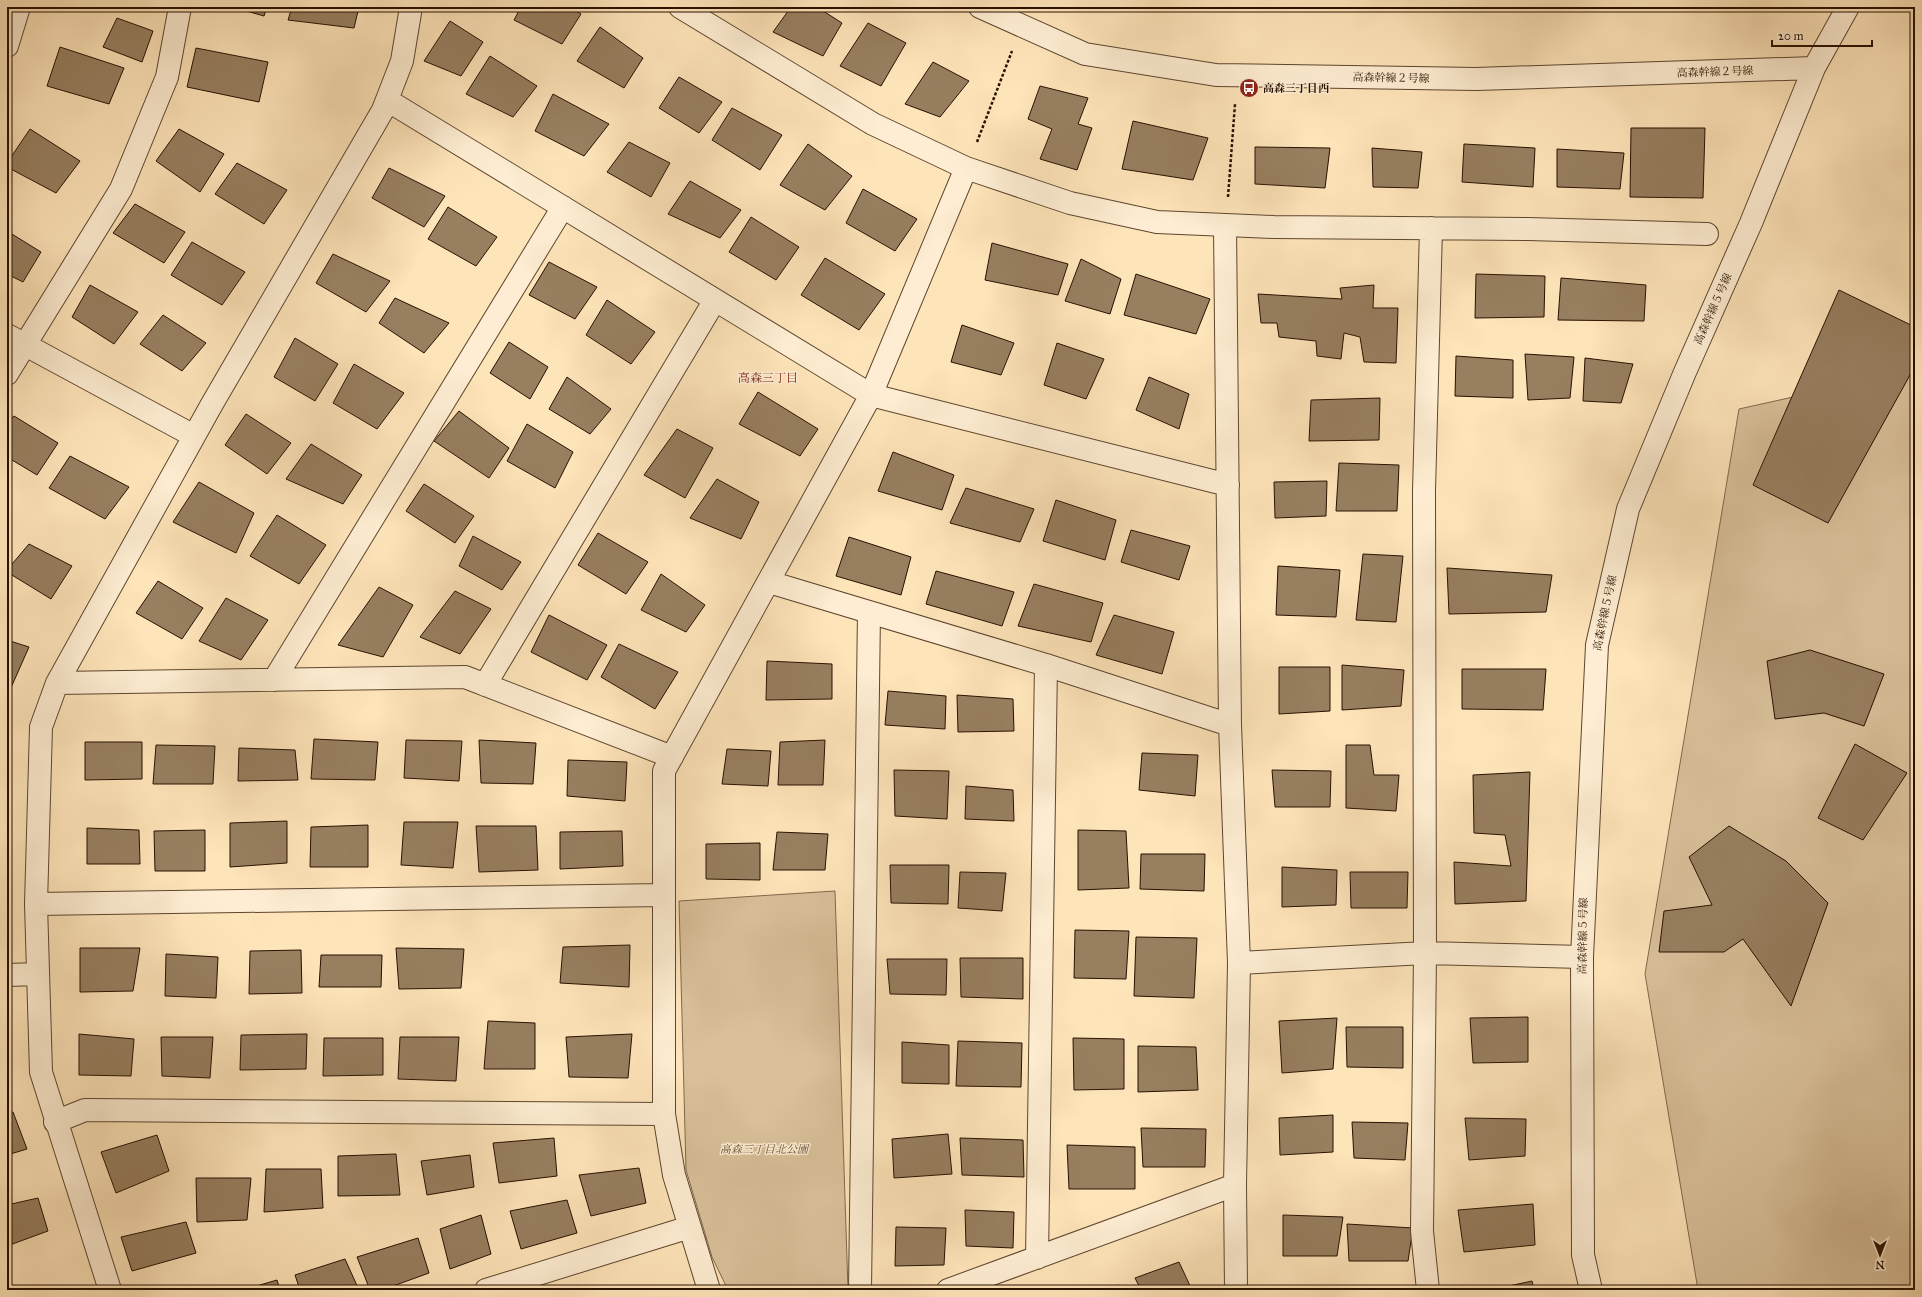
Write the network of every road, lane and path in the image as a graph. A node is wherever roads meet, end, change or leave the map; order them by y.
1 (19, 7) edge
2 (180, 7) edge
3 (411, 7) edge
4 (680, 7) edge
5 (980, 7) edge
6 (1848, 7) edge
7 (7, 46) edge
8 (1014, 47) dead end
9 (1814, 68) junction
10 (387, 100) junction
11 (1236, 103) dead end
12 (966, 168) junction
13 (563, 207) junction
14 (1226, 225) junction
15 (1430, 228) junction
16 (1707, 234) dead end
17 (715, 300) junction
18 (16, 340) edge
19 (7, 374) edge
20 (871, 395) junction
21 (194, 436) junction
22 (1228, 485) junction
23 (768, 582) junction
24 (869, 612) junction
25 (1046, 665) junction
26 (274, 680) junction
27 (57, 683) junction
28 (485, 685) junction
29 (1230, 725) junction
30 (672, 757) junction
31 (664, 895) junction
32 (36, 904) junction
33 (1425, 953) junction
34 (1582, 957) junction
35 (1239, 963) junction
36 (38, 974) junction
37 (7, 975) edge
38 (664, 1114) junction
39 (55, 1122) junction
40 (1235, 1185) junction
41 (690, 1227) junction
42 (1037, 1258) junction
43 (490, 1289) edge
44 (110, 1290) edge
45 (709, 1290) edge
46 (860, 1290) edge
47 (948, 1290) edge
48 (1236, 1290) edge
49 (1428, 1290) edge
50 (1591, 1290) edge

1 - 7 street
2 - 18 street
3 - 10 street
4 - 12 street
5 - 9 street, 高森幹線２号線
6 - 9 street, 高森幹線５号線
8 - 12 path
9 - 34 street, 高森幹線５号線
10 - 13 street
10 - 21 street
11 - 14 path
12 - 14 street
12 - 20 street
13 - 17 street
13 - 26 street
14 - 15 street
14 - 22 street
15 - 16 street
15 - 33 street
17 - 20 street
17 - 28 street
18 - 19 street
18 - 21 street
20 - 22 street
20 - 23 street
21 - 27 street
22 - 29 street
23 - 24 street
23 - 30 street
24 - 25 street
24 - 46 street
25 - 29 street
25 - 42 street
26 - 27 street
26 - 28 street
27 - 32 street
28 - 30 street
29 - 35 street
30 - 31 street
31 - 32 street
31 - 38 street
32 - 36 street
33 - 34 street
33 - 35 street
33 - 49 street
34 - 50 street, 高森幹線５号線
35 - 40 street
36 - 37 street
36 - 39 street
38 - 39 street
38 - 41 street
39 - 44 street
40 - 42 street
40 - 48 street
41 - 43 street
41 - 45 street
42 - 47 street

